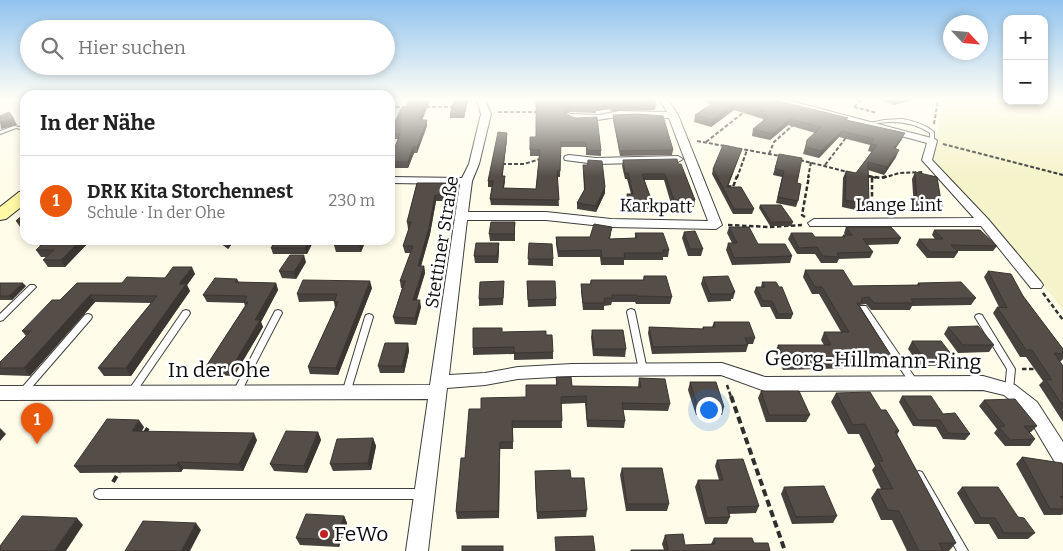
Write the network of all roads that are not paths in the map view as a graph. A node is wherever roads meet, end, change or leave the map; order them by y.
1 (481, 126) edge
2 (677, 126) edge
3 (876, 126) edge
4 (20, 128) edge
5 (0, 133) edge
6 (569, 158) road end
7 (689, 160) junction
8 (395, 180) edge
9 (466, 180) junction
10 (20, 200) edge
11 (0, 215) edge
12 (460, 216) junction
13 (984, 222) junction
14 (814, 223) road end
15 (1036, 285) road end
16 (32, 287) dead end
17 (863, 308) edge
18 (631, 312) dead end
19 (186, 313) dead end
20 (278, 313) dead end
21 (369, 317) dead end
22 (979, 317) dead end
23 (0, 318) edge
24 (88, 318) dead end
25 (643, 370) junction
26 (916, 384) junction
27 (438, 387) junction
28 (1009, 390) junction
29 (346, 392) junction
30 (0, 393) edge
31 (22, 393) junction
32 (131, 393) junction
33 (237, 393) junction
34 (1063, 458) edge
35 (919, 475) edge
36 (102, 494) road end
37 (425, 494) junction
38 (417, 551) edge
39 (963, 551) edge

1 - 9 street, Stettiner Straße
2 - 7 street, Karkpatt
3 - 13 street
4 - 5 lane
6 - 7 street
7 - 12 street, Karkpatt
8 - 9 street
9 - 12 street, Stettiner Straße
10 - 11 main road
12 - 27 street, Stettiner Straße
13 - 14 street, Lange Lint
13 - 15 street
16 - 23 lane
17 - 26 lane
18 - 25 lane
19 - 32 lane
20 - 33 lane
21 - 29 lane
22 - 28 lane
24 - 31 lane
25 - 26 street, Georg-Hillmann-Ring
25 - 27 street, Georg-Hillmann-Ring
26 - 28 street, Georg-Hillmann-Ring
27 - 29 street, In der Ohe
27 - 37 street, Stettiner Straße
28 - 34 street, Georg-Hillmann-Ring
29 - 33 street, In der Ohe
30 - 31 street, In der Ohe
31 - 32 street, In der Ohe
32 - 33 street, In der Ohe
35 - 39 lane
36 - 37 lane
37 - 38 street, Stettiner Straße

